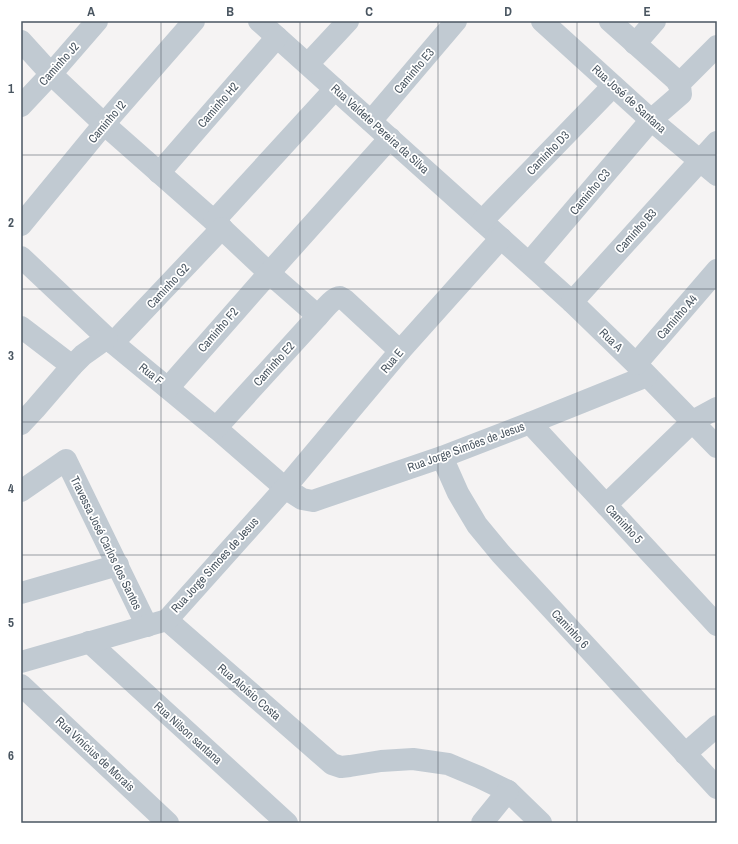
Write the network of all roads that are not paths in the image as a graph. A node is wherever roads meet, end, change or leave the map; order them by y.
1 (97, 21) edge
2 (194, 21) edge
3 (259, 21) edge
4 (348, 21) edge
5 (456, 21) edge
6 (542, 21) edge
7 (610, 21) edge
8 (655, 21) edge
9 (277, 37) junction
10 (21, 41) edge
11 (635, 44) junction
12 (717, 46) edge
13 (308, 64) junction
14 (51, 74) junction
15 (679, 84) junction
16 (613, 86) junction
17 (335, 89) junction
18 (21, 106) edge
19 (651, 120) junction
20 (371, 121) junction
21 (104, 124) junction
22 (390, 138) junction
23 (717, 142) edge
24 (700, 160) junction
25 (159, 172) junction
26 (717, 175) edge
27 (482, 220) junction
28 (21, 225) edge
29 (218, 225) junction
30 (501, 238) junction
31 (21, 257) edge
32 (529, 263) junction
33 (717, 270) edge
34 (269, 273) junction
35 (572, 302) junction
36 (325, 309) junction
37 (21, 327) edge
38 (110, 341) junction
39 (400, 351) junction
40 (72, 366) junction
41 (642, 370) junction
42 (168, 388) junction
43 (717, 408) edge
44 (692, 422) junction
45 (530, 423) junction
46 (21, 424) edge
47 (216, 428) junction
48 (717, 447) edge
49 (442, 457) junction
50 (285, 488) junction
51 (21, 491) edge
52 (606, 504) junction
53 (118, 565) junction
54 (21, 593) edge
55 (157, 623) junction
56 (717, 624) edge
57 (89, 642) junction
58 (21, 662) edge
59 (21, 685) edge
60 (717, 726) edge
61 (685, 754) junction
62 (717, 788) edge
63 (508, 791) junction
64 (168, 823) edge
65 (287, 823) edge
66 (482, 823) edge
67 (541, 823) edge

1 - 14 street, Caminho J2
2 - 21 street, Caminho I2
3 - 9 street, Rua Valdete Pereira da Silva
4 - 13 street
5 - 20 street, Caminho E3
6 - 16 street, Rua José de Santana
7 - 11 street
8 - 11 street
9 - 13 street, Rua Valdete Pereira da Silva
9 - 25 street, Caminho H2
10 - 14 street
11 - 15 street
12 - 15 street
13 - 17 street, Rua Valdete Pereira da Silva
14 - 18 street, Caminho J2
14 - 21 street
15 - 19 street, Caminho C3
16 - 19 street, Rua José de Santana
16 - 27 street, Caminho D3
17 - 20 street, Rua Valdete Pereira da Silva
17 - 29 street, Caminho G2
19 - 24 street, Rua José de Santana
19 - 32 street, Caminho C3
20 - 22 street, Rua Valdete Pereira da Silva
21 - 25 street
21 - 28 street, Caminho I2
22 - 27 street, Rua Valdete Pereira da Silva
22 - 34 street, Caminho F2
23 - 24 street, Caminho B3
24 - 26 street, Rua José de Santana
24 - 35 street, Caminho B3
25 - 29 street
27 - 30 street, Rua Valdete Pereira da Silva
29 - 34 street
29 - 38 street, Caminho G2
30 - 32 street, Rua A
30 - 39 street, Rua E
31 - 38 street, Rua F
32 - 35 street, Rua A
33 - 41 street, Caminho A4
34 - 36 street
34 - 42 street, Caminho F2
35 - 41 street, Rua A
36 - 39 street
36 - 47 street, Caminho E2
37 - 40 street
38 - 40 street, Caminho G2
38 - 42 street, Rua F
39 - 50 street, Rua E
40 - 46 street, Caminho G2
41 - 44 street, Rua A
41 - 45 street, Rua Jorge Simões de Jesus
42 - 47 street, Rua F
43 - 44 street
44 - 48 street, Rua A
44 - 52 street
45 - 49 street, Rua Jorge Simões de Jesus
45 - 52 street, Caminho 5
47 - 50 street, Rua F
49 - 50 street, Rua Jorge Simões de Jesus
49 - 61 street, Caminho 6
50 - 55 street, Rua Jorge Simoes de Jesus
51 - 53 street, Travessa José Carlos dos Santos
52 - 56 street, Caminho 5
53 - 54 street
53 - 55 street, Travessa José Carlos dos Santos
55 - 57 street
55 - 63 street, Rua Aloísio Costa
57 - 58 street
57 - 65 street, Rua Nilson santana
59 - 64 street, Rua Vinícius de Morais
60 - 61 street
61 - 62 street, Caminho 6
63 - 66 street
63 - 67 street

